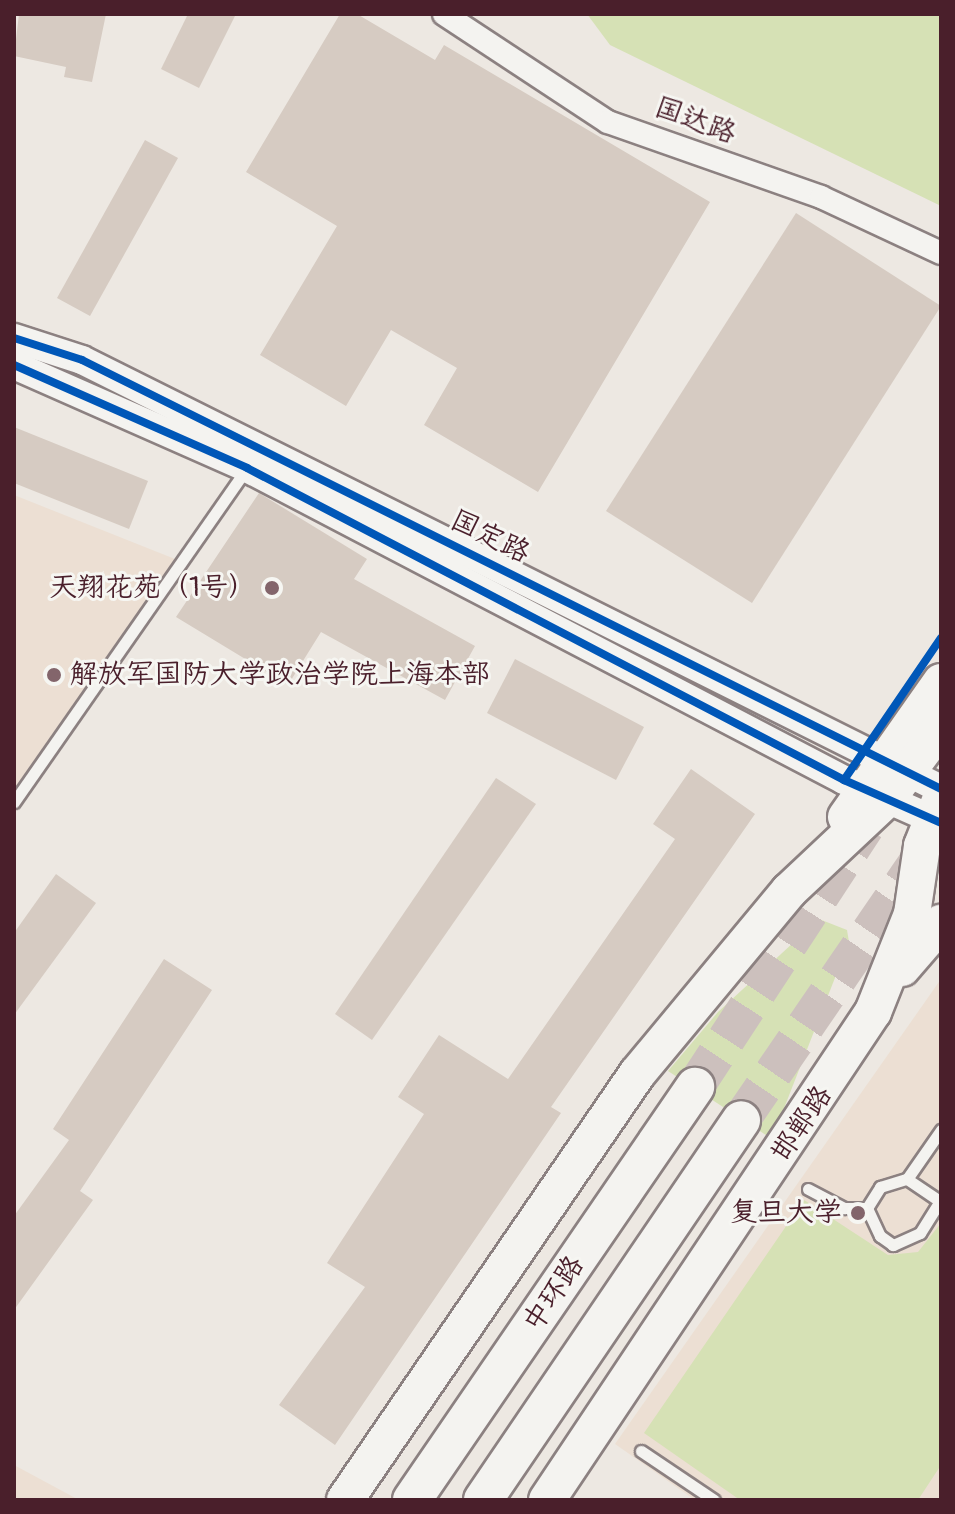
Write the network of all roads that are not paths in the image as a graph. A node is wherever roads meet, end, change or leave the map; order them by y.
1 (444, 14) edge
2 (941, 253) edge
3 (14, 338) edge
4 (14, 365) edge
5 (252, 457) junction
6 (941, 682) edge
7 (941, 727) edge
8 (925, 793) edge
9 (876, 794) junction
10 (14, 802) edge
11 (941, 923) edge
12 (873, 1012) junction
13 (695, 1087) tunnel mouth
14 (741, 1120) tunnel mouth
15 (941, 1130) edge
16 (907, 1179) junction
17 (808, 1189) dead end
18 (941, 1202) edge
19 (867, 1208) junction
20 (641, 1451) dead end
21 (345, 1500) edge
22 (412, 1500) edge
23 (483, 1500) edge
24 (547, 1500) edge
25 (714, 1500) edge

1 - 2 street, 国达路
3 - 5 street, 国定路
4 - 5 street, 国定路
5 - 8 street, 国定路
5 - 9 street, 国定路
5 - 10 lane
6 - 8 main road, 邯郸路
7 - 8 main road, 邯郸路
8 - 9 main road, 邯郸路
8 - 12 main road, 邯郸路
9 - 21 main road, 邯郸路
11 - 12 main road
12 - 24 main road, 邯郸路
13 - 22 highway, 中环路
14 - 23 highway, 中环路
15 - 16 lane
16 - 18 lane
16 - 19 lane
17 - 19 lane
18 - 19 lane
20 - 25 lane

